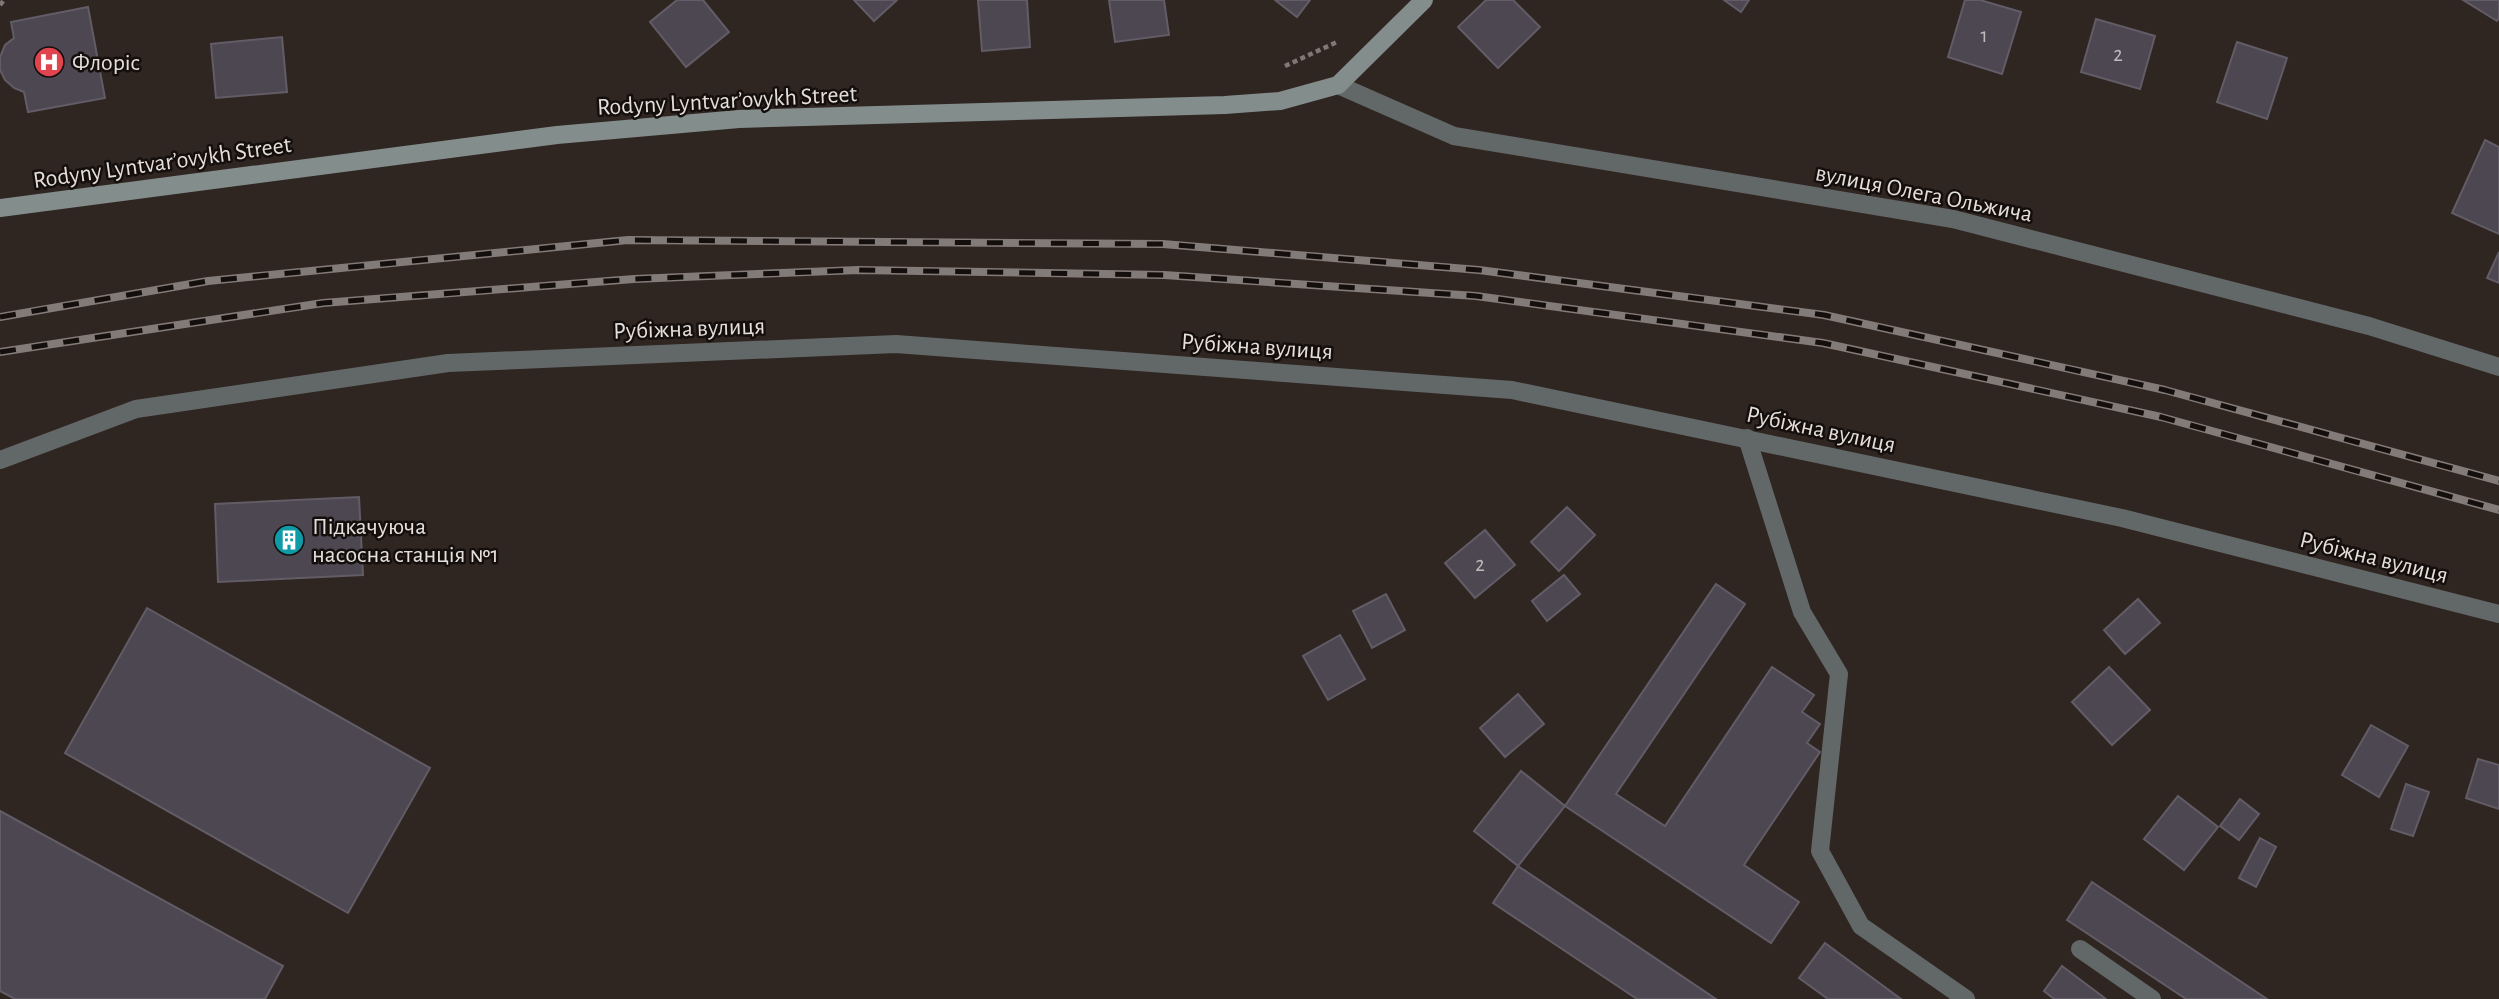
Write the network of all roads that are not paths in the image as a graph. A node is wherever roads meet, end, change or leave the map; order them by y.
1 (1424, 0) edge
2 (1338, 85) junction
3 (0, 208) edge
4 (2499, 367) edge
5 (1748, 438) junction
6 (0, 460) edge
7 (2499, 614) edge
8 (2080, 948) dead end
9 (1966, 999) edge
10 (2152, 999) edge

1 - 2 main road, Rodyny Lyntvar’ovykh Street
2 - 3 main road, Rodyny Lyntvar’ovykh Street
2 - 4 street, вулиця Олега Ольжича
5 - 6 street, Рубіжна вулиця
5 - 7 street, Рубіжна вулиця
5 - 9 street
8 - 10 street

